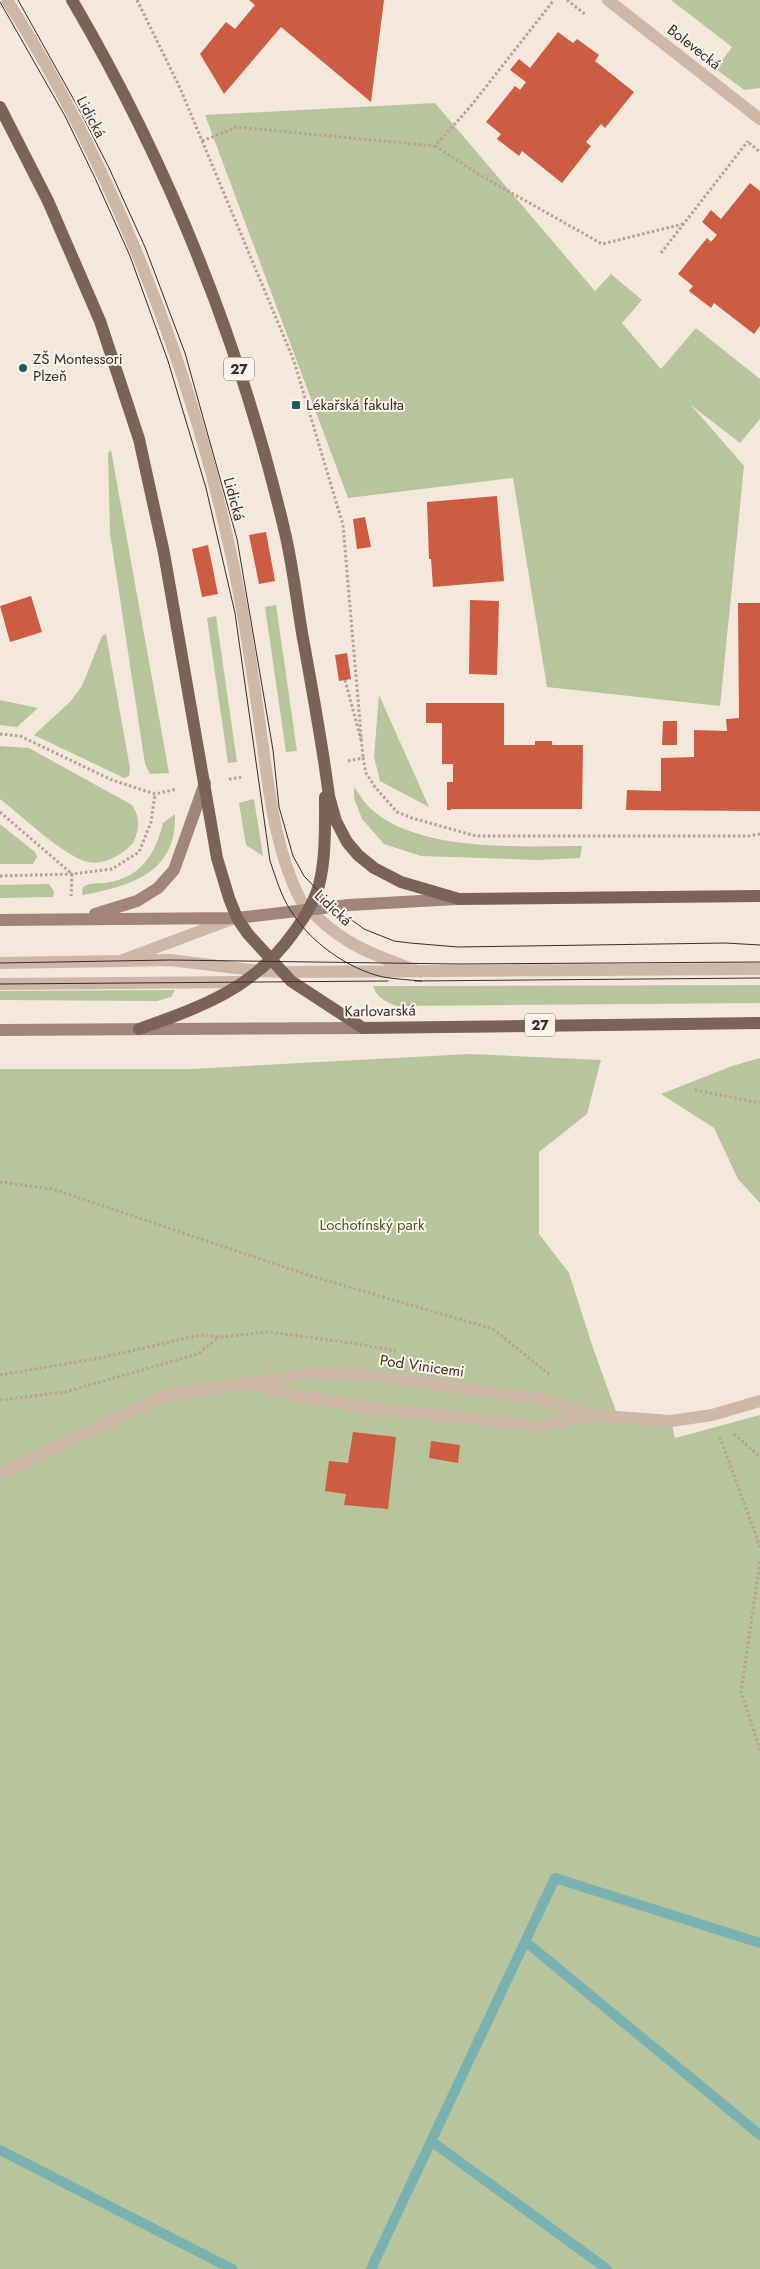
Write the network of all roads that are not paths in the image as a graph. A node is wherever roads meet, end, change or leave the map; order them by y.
1 (7, 0) edge
2 (72, 0) edge
3 (608, 0) edge
4 (0, 107) edge
5 (760, 119) edge
6 (325, 765) junction
7 (205, 783) junction
8 (760, 896) edge
9 (458, 899) junction
10 (309, 910) junction
11 (237, 918) junction
12 (69, 919) junction
13 (0, 920) edge
14 (120, 961) junction
15 (272, 961) junction
16 (0, 963) edge
17 (760, 969) edge
18 (260, 971) junction
19 (282, 972) junction
20 (420, 972) junction
21 (243, 982) junction
22 (0, 984) edge
23 (760, 1023) edge
24 (363, 1028) junction
25 (139, 1029) junction
26 (0, 1030) edge
27 (249, 1382) junction
28 (760, 1401) edge
29 (589, 1415) junction
30 (0, 1474) edge

1 - 10 street, Lidická
2 - 6 main road, 27
3 - 5 street, Bolevecká
4 - 7 main road
6 - 9 main road
6 - 10 main road
7 - 11 main road
7 - 12 main road
8 - 9 main road
9 - 10 main road
10 - 11 main road
10 - 15 main road
10 - 20 street, Lidická
11 - 12 main road
11 - 14 street
11 - 15 main road
12 - 13 main road
14 - 16 street
14 - 18 street
15 - 18 main road
15 - 19 main road
17 - 20 street
18 - 19 street
18 - 21 main road
19 - 20 street
19 - 24 main road
21 - 22 street
21 - 25 main road
23 - 24 main road, Karlovarská / 27
24 - 25 main road, Karlovarská
25 - 26 main road, Karlovarská
27 - 29 street, Pod Vinicemi
27 - 29 street, Pod Vinicemi
27 - 30 street, Pod Vinicemi
28 - 29 street, Pod Vinicemi

